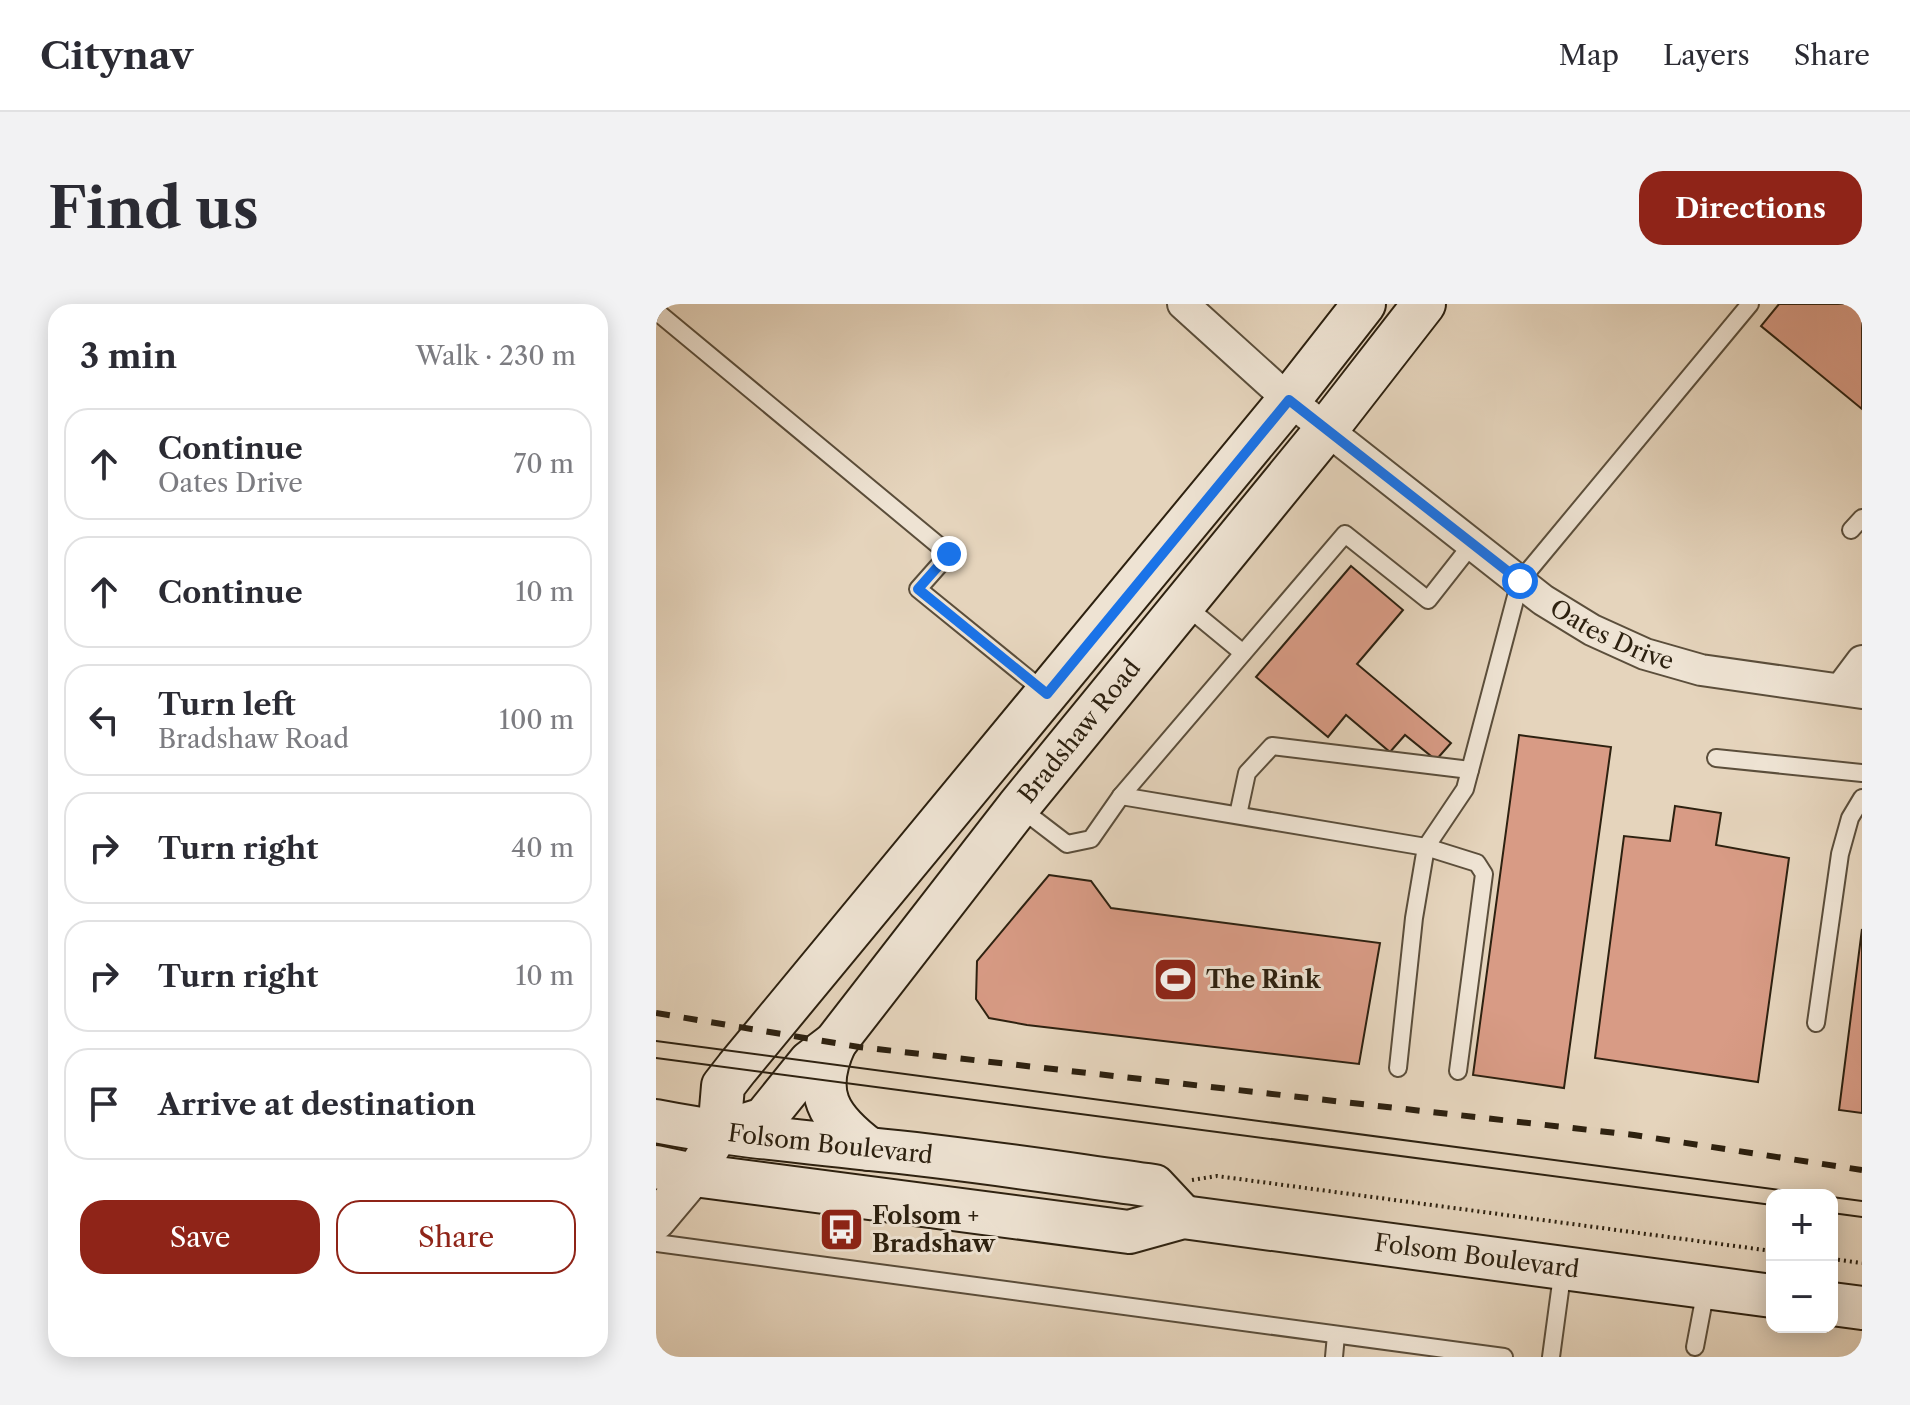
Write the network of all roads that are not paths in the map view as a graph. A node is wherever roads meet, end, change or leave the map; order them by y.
1 (1364, 304) edge
2 (1424, 304) edge
3 (1750, 304) edge
4 (1186, 305) edge
5 (656, 311) edge
6 (1289, 400) junction
7 (1326, 430) junction
8 (1472, 544) junction
9 (1520, 581) junction
10 (1184, 604) junction
11 (1243, 653) junction
12 (1862, 661) edge
13 (1851, 691) edge
14 (1047, 694) junction
15 (1716, 758) dead end
16 (1470, 770) junction
17 (1862, 773) edge
18 (1121, 796) junction
19 (1862, 798) edge
20 (1018, 807) junction
21 (1238, 815) junction
22 (1426, 847) junction
23 (1816, 1023) dead end
24 (835, 1043) junction
25 (1398, 1068) dead end
26 (1458, 1071) dead end
27 (656, 1121) edge
28 (719, 1133) junction
29 (869, 1149) junction
30 (675, 1171) edge
31 (1183, 1217) junction
32 (656, 1220) edge
33 (656, 1243) edge
34 (1563, 1267) junction
35 (1706, 1287) junction
36 (1766, 1295) edge
37 (1838, 1305) edge
38 (1862, 1308) edge
39 (1336, 1335) junction
40 (1695, 1347) dead end
41 (1334, 1357) edge
42 (1504, 1357) edge
43 (1551, 1357) edge

1 - 6 main road, Bradshaw Road
2 - 7 main road, Bradshaw Road
3 - 9 lane
4 - 6 street, Oates Drive
5 - 14 lane
6 - 7 street, Oates Drive
6 - 14 main road, Bradshaw Road
7 - 8 street, Oates Drive
7 - 10 main road, Bradshaw Road
8 - 9 street, Oates Drive
8 - 11 lane
9 - 13 street, Oates Drive
9 - 16 lane
10 - 11 lane
10 - 20 main road, Bradshaw Road
11 - 18 lane
12 - 13 street
14 - 28 main road, Bradshaw Road
15 - 17 lane
16 - 21 lane
16 - 22 lane
18 - 20 lane
18 - 21 lane
19 - 23 lane
20 - 24 main road, Bradshaw Road
21 - 22 lane
22 - 25 lane
22 - 26 lane
24 - 28 main road, Bradshaw Road
24 - 29 main road
27 - 28 main road, Folsom Boulevard
28 - 29 main road, Folsom Boulevard
28 - 30 street, Bradshaw Road
29 - 31 main road, Folsom Boulevard
30 - 31 main road, Folsom Boulevard
30 - 32 street, Bradshaw Road
31 - 34 main road, Folsom Boulevard
33 - 39 lane
34 - 35 main road, Folsom Boulevard
34 - 43 lane
35 - 36 main road, Folsom Boulevard
35 - 40 lane
37 - 38 main road
39 - 41 lane
39 - 42 lane

